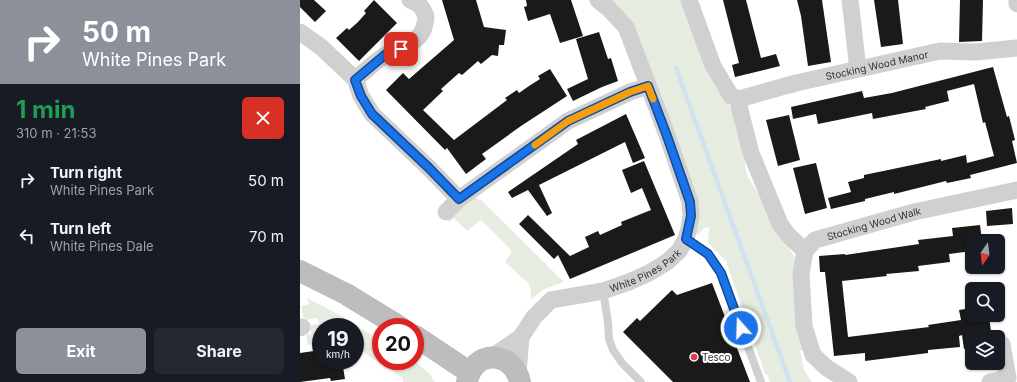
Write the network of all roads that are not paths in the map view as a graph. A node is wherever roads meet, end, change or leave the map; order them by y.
1 (410, 0) edge
2 (598, 0) edge
3 (689, 0) edge
4 (850, 0) edge
5 (1017, 0) edge
6 (1017, 4) edge
7 (300, 32) edge
8 (1017, 48) edge
9 (858, 69) junction
10 (355, 80) junction
11 (648, 86) junction
12 (739, 99) junction
13 (1017, 190) edge
14 (459, 199) junction
15 (446, 212) dead end
16 (686, 239) junction
17 (805, 251) junction
18 (300, 271) edge
19 (603, 291) junction
20 (385, 318) edge
21 (521, 337) junction
22 (424, 343) edge
23 (490, 358) junction
24 (1005, 361) edge
25 (468, 377) edge
26 (519, 378) edge
27 (641, 382) edge
28 (760, 382) edge
29 (849, 382) edge
30 (990, 382) edge

1 - 10 street
2 - 11 street, White Pines Park
3 - 12 street
4 - 9 street
5 - 6 street
7 - 10 street
8 - 9 street, Stocking Wood Manor
9 - 12 street, Stocking Wood Manor
10 - 14 street
11 - 14 street
11 - 16 street, White Pines Park
12 - 17 street
13 - 17 street, Stocking Wood Walk
14 - 15 street
16 - 19 street, White Pines Park
16 - 28 lane
17 - 29 street
18 - 20 street
19 - 21 street, White Pines Park
19 - 27 lane
21 - 23 street
21 - 26 street
22 - 25 street
23 - 25 street
23 - 26 street
24 - 30 street

